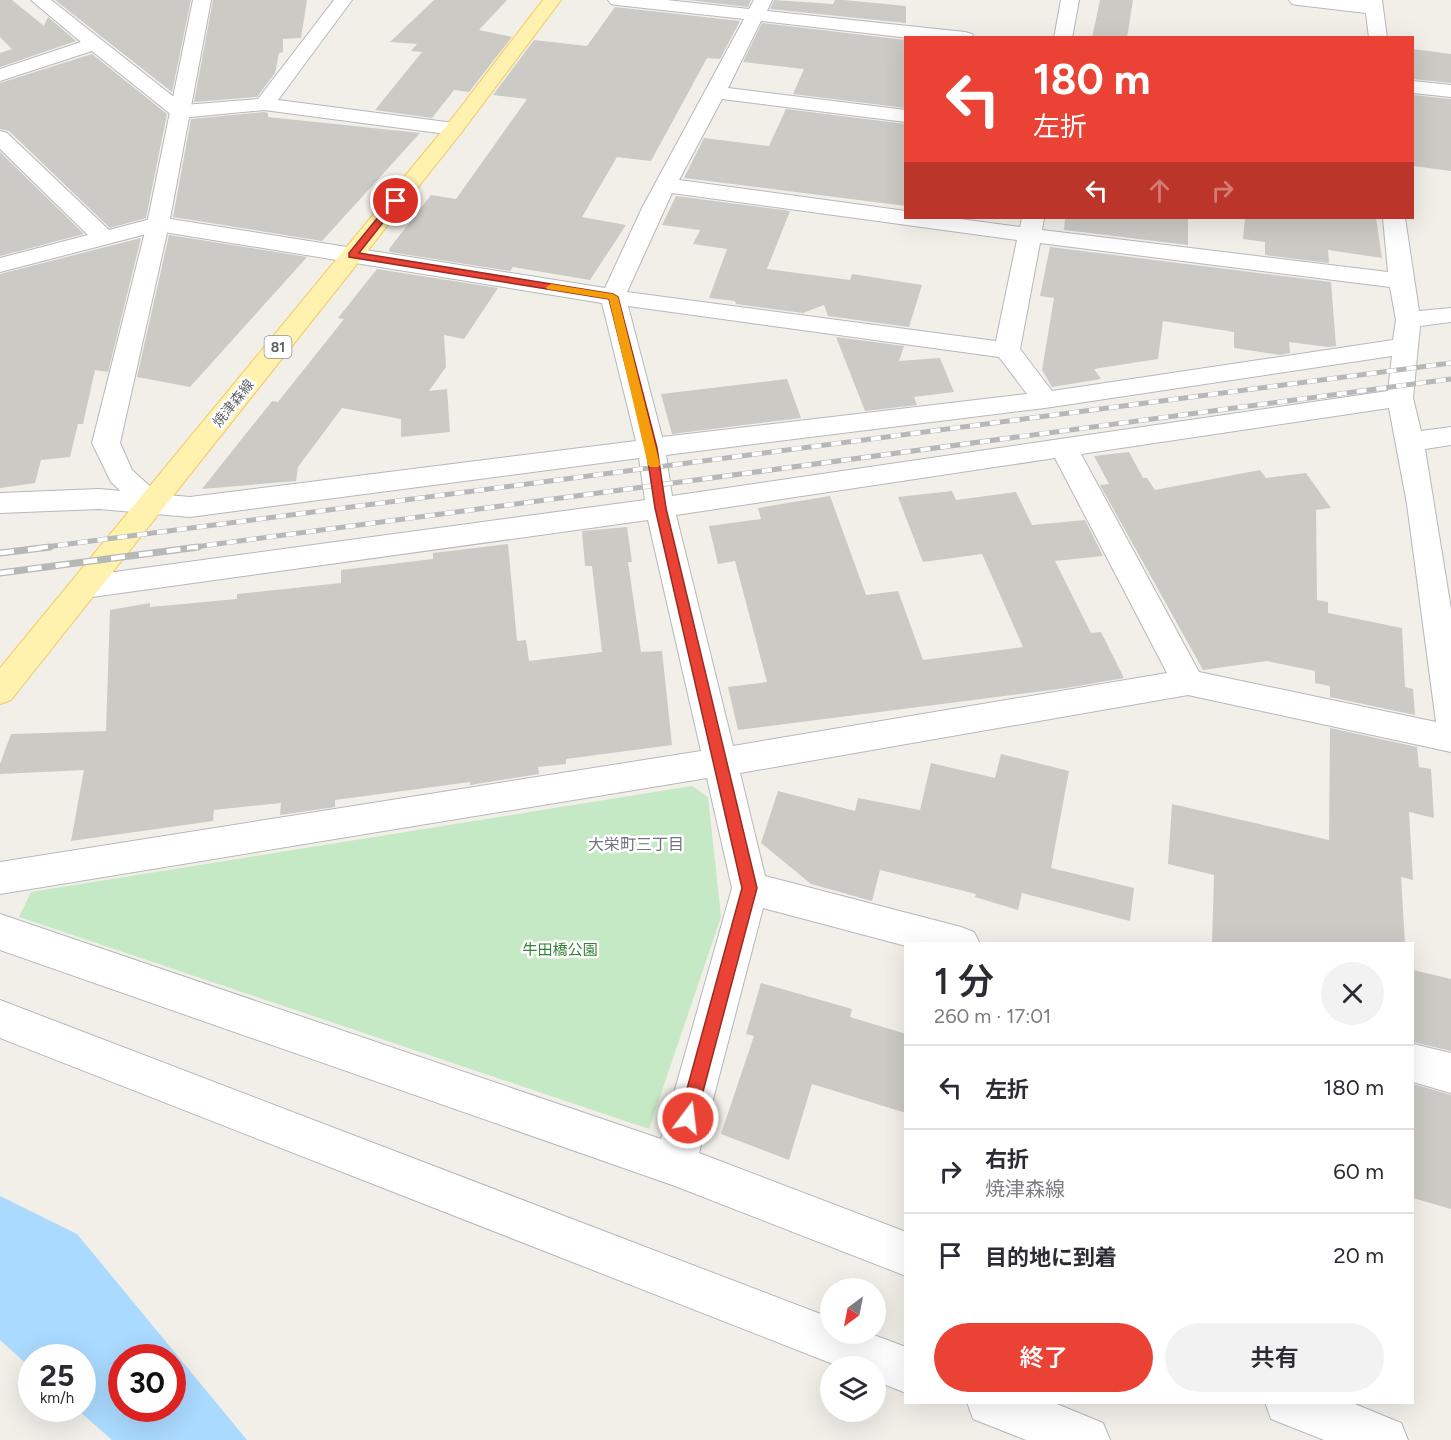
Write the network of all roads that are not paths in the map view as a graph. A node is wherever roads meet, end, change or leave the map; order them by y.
1 (40, 0) edge
2 (202, 0) edge
3 (343, 0) edge
4 (552, 0) edge
5 (617, 0) edge
6 (1070, 0) edge
7 (1298, 0) edge
8 (1373, 4) edge
9 (759, 7) edge
10 (952, 36) edge
11 (1063, 36) edge
12 (1378, 36) edge
13 (96, 45) junction
14 (0, 75) edge
15 (1414, 87) edge
16 (1451, 91) edge
17 (716, 92) junction
18 (264, 104) junction
19 (180, 112) junction
20 (904, 116) edge
21 (454, 129) junction
22 (0, 137) edge
23 (665, 185) junction
24 (904, 212) edge
25 (969, 219) edge
26 (1395, 219) edge
27 (158, 224) junction
28 (1032, 226) edge
29 (104, 238) junction
30 (352, 255) junction
31 (0, 265) edge
32 (1401, 281) junction
33 (613, 297) junction
34 (1451, 315) edge
35 (1406, 333) junction
36 (1007, 350) junction
37 (1400, 398) junction
38 (1045, 400) junction
39 (1451, 436) edge
40 (1410, 442) junction
41 (1064, 447) junction
42 (651, 448) junction
43 (0, 503) edge
44 (152, 504) junction
45 (660, 508) junction
46 (85, 587) junction
47 (1188, 682) junction
48 (0, 691) edge
49 (1451, 720) edge
50 (1451, 739) edge
51 (721, 762) junction
52 (0, 878) edge
53 (750, 888) junction
54 (0, 931) edge
55 (953, 942) edge
56 (0, 1019) edge
57 (1414, 1063) edge
58 (1451, 1073) edge
59 (675, 1165) junction
60 (904, 1253) edge
61 (904, 1369) edge
62 (995, 1404) edge
63 (1293, 1404) edge
64 (1086, 1440) edge
65 (1384, 1440) edge

1 - 13 street
2 - 19 street
3 - 18 street
4 - 21 main road, 焼津森線 / 81
5 - 9 street
6 - 11 street
7 - 8 street
8 - 12 street
9 - 10 street
9 - 17 street
13 - 14 street
13 - 19 street
15 - 16 street
17 - 20 street
17 - 23 street
18 - 19 street
18 - 21 street
19 - 27 street
21 - 30 main road, 焼津森線 / 81
22 - 29 street
23 - 24 street
23 - 33 street
25 - 28 street
26 - 32 street
27 - 29 street
27 - 30 street
27 - 44 street
28 - 32 street
28 - 36 street
29 - 31 street
30 - 33 street
30 - 44 main road, 焼津森線 / 81
32 - 35 street
33 - 36 street
33 - 42 street
34 - 35 street
35 - 37 street
35 - 38 street
36 - 38 street
37 - 40 street
37 - 41 street
38 - 42 street
39 - 40 street
40 - 49 street
41 - 45 street
41 - 47 street
42 - 44 street
42 - 45 street
43 - 44 street
44 - 46 main road, 焼津森線 / 81
45 - 46 street
45 - 51 street
46 - 48 main road, 焼津森線 / 81
47 - 50 street
47 - 51 street
51 - 52 street
51 - 53 street
53 - 55 street
53 - 59 street
54 - 59 street
56 - 61 street
57 - 58 street
59 - 60 street
62 - 64 street
63 - 65 street

